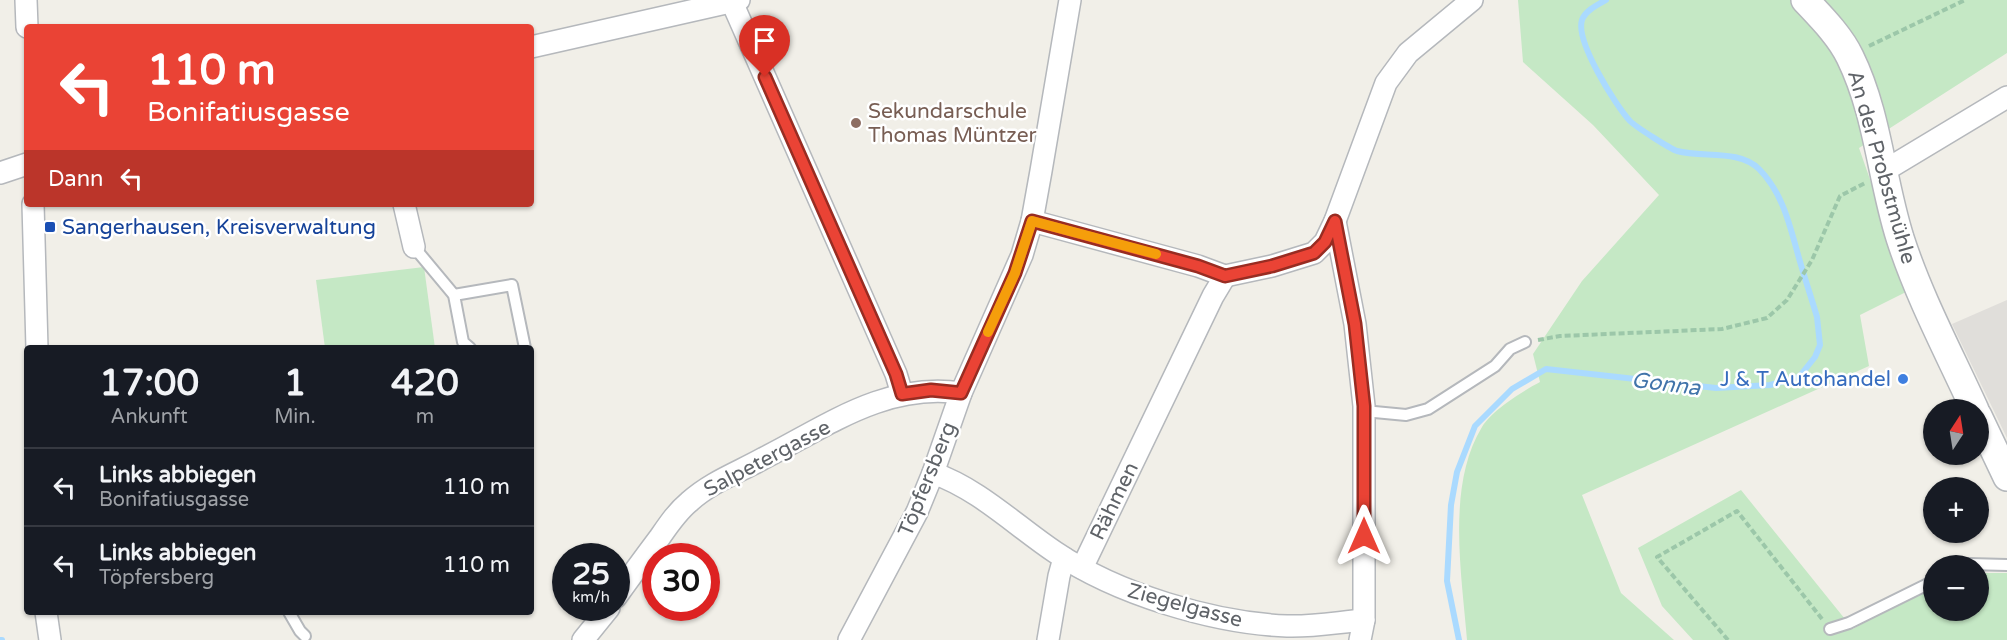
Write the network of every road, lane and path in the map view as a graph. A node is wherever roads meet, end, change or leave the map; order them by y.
1 (27, 0) edge
2 (734, 0) edge
3 (1070, 0) edge
4 (1472, 0) edge
5 (1805, 0) edge
6 (1965, 0) edge
7 (27, 24) edge
8 (534, 46) edge
9 (1850, 56) junction
10 (2007, 97) edge
11 (24, 165) edge
12 (1884, 171) junction
13 (0, 173) edge
14 (33, 207) edge
15 (405, 207) edge
16 (1032, 221) junction
17 (1335, 221) junction
18 (414, 247) joint
19 (1225, 276) junction
20 (454, 296) junction
21 (1525, 342) joint
22 (37, 345) edge
23 (466, 345) edge
24 (524, 345) edge
25 (961, 393) junction
26 (902, 394) junction
27 (1970, 399) edge
28 (1364, 411) junction
29 (1989, 440) edge
30 (933, 473) junction
31 (2007, 477) edge
32 (1073, 563) junction
33 (1989, 565) edge
34 (2007, 565) edge
35 (630, 578) edge
36 (1923, 586) edge
37 (46, 615) edge
38 (292, 615) edge
39 (598, 621) edge
40 (1830, 629) joint
41 (1362, 630) edge
42 (305, 636) dead end
43 (50, 640) edge
44 (583, 640) edge
45 (849, 640) edge
46 (1048, 640) edge
47 (1728, 640) edge

1 - 7 street
2 - 8 street
2 - 26 street
3 - 16 street, Töpfersberg
4 - 17 street
5 - 9 street, An der Probstmühle
6 - 9 path
9 - 12 street, An der Probstmühle
10 - 12 street
11 - 13 street
12 - 21 path
12 - 27 street, An der Probstmühle
14 - 22 street
15 - 18 street
16 - 19 street
16 - 25 street, Töpfersberg
17 - 19 street
17 - 28 street
18 - 20 lane
19 - 32 street, Rähmen
20 - 23 lane
20 - 24 lane
21 - 28 lane
25 - 26 street, Salpetergasse
25 - 30 street, Töpfersberg
26 - 35 street, Salpetergasse
28 - 41 street
29 - 31 street
30 - 32 street
30 - 45 street, Töpfersberg
32 - 41 street, Ziegelgasse
32 - 46 street, Rähmen
33 - 34 lane
36 - 40 lane
37 - 43 street
38 - 42 lane
39 - 44 street
40 - 47 path

